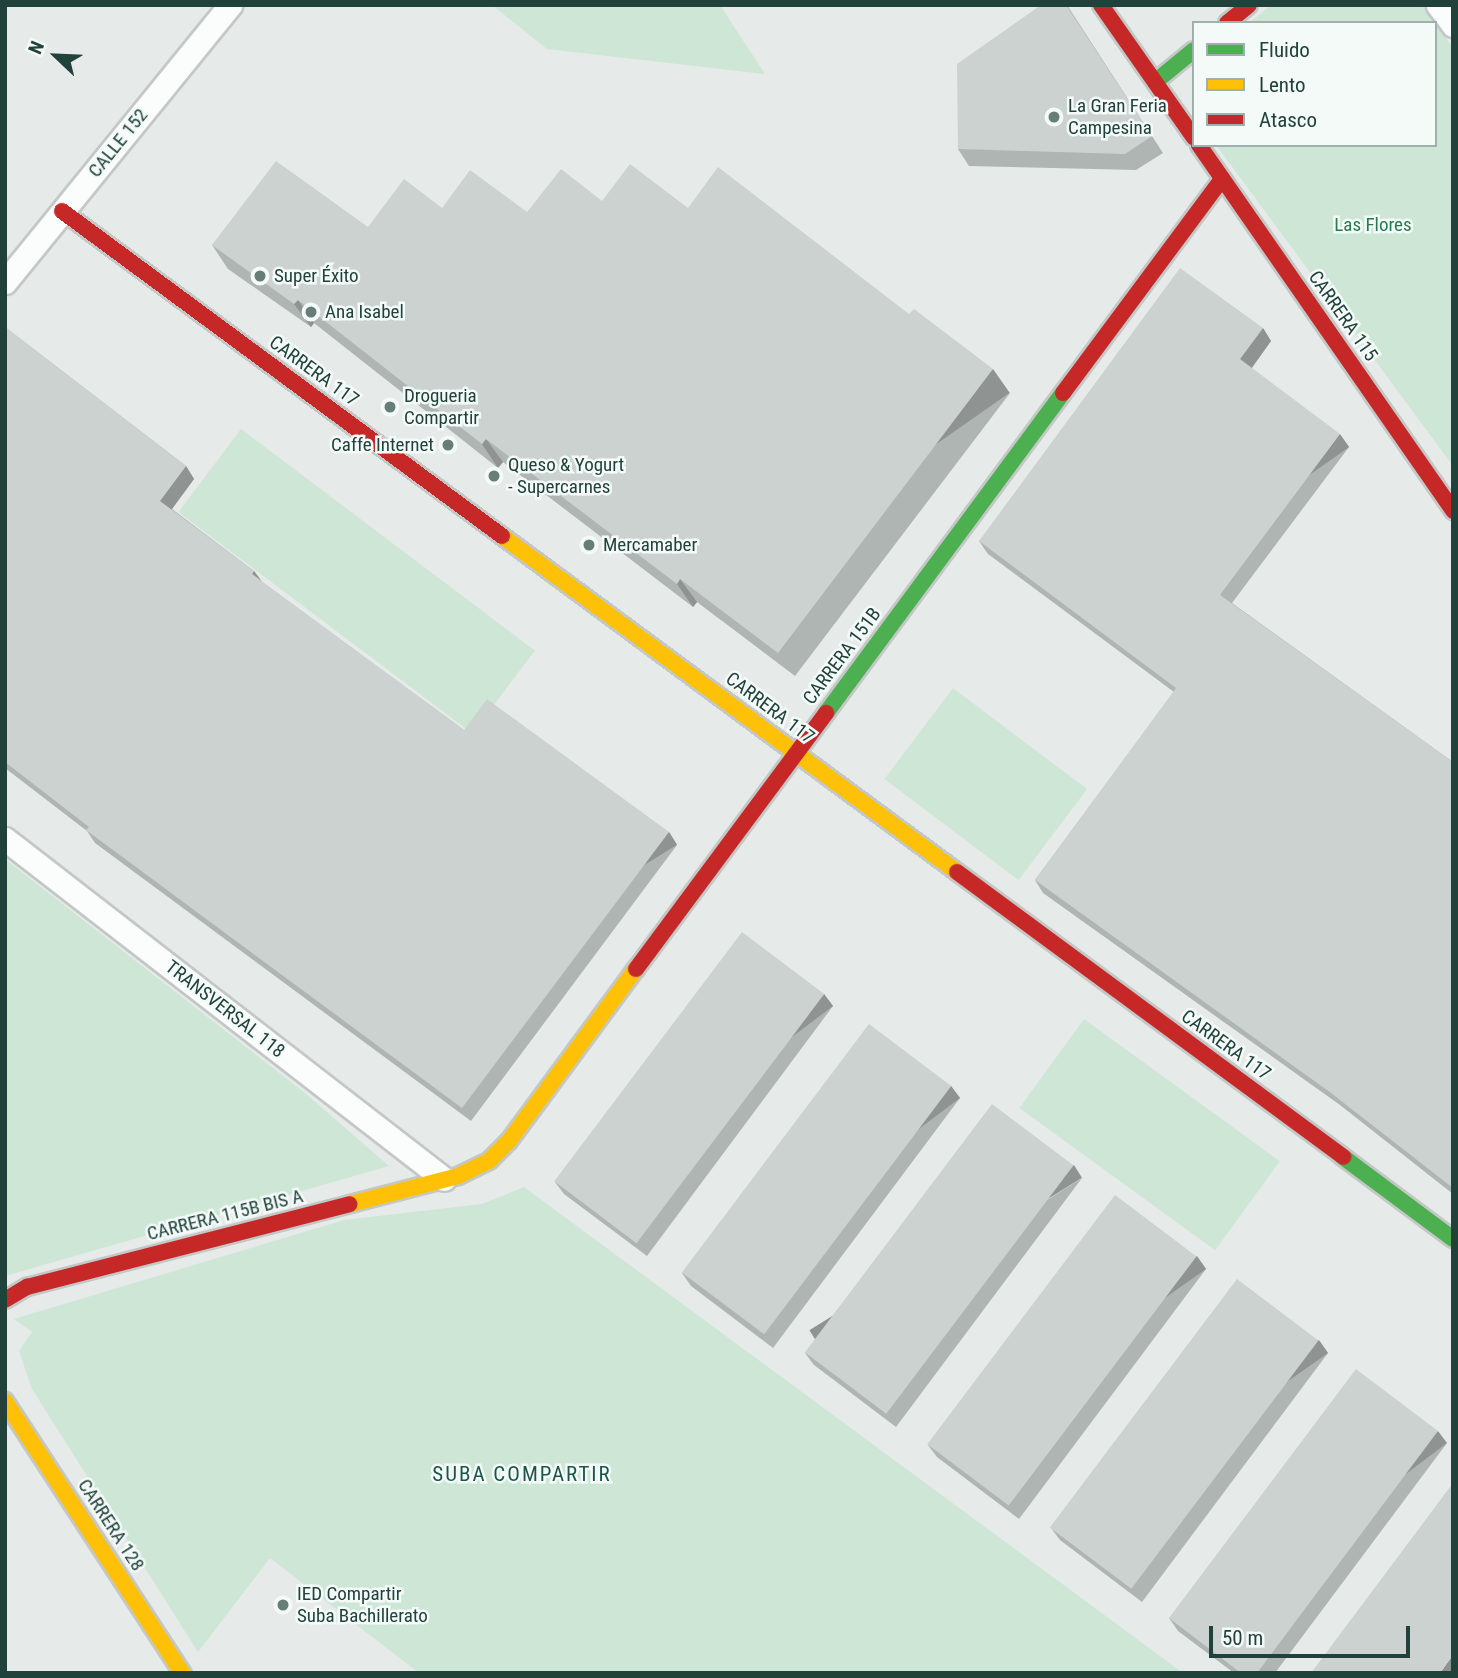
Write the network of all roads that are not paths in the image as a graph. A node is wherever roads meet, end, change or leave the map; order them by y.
1 (230, 5) edge
2 (1101, 5) edge
3 (1249, 5) edge
4 (1438, 5) edge
5 (1229, 21) edge
6 (1453, 25) edge
7 (1192, 52) edge
8 (1155, 82) junction
9 (1192, 135) edge
10 (1200, 147) edge
11 (1222, 179) junction
12 (62, 211) junction
13 (5, 282) edge
14 (1453, 511) edge
15 (796, 753) junction
16 (5, 839) edge
17 (451, 1177) junction
18 (1453, 1239) edge
19 (5, 1300) edge
20 (5, 1401) edge
21 (182, 1673) edge

1 - 12 street, CALLE 152
2 - 8 street
3 - 5 street
4 - 6 street
7 - 8 street
8 - 9 street
10 - 11 street, CARRERA 115
11 - 14 street, CARRERA 115
11 - 15 street, CARRERA 151B
12 - 13 street, CALLE 152
12 - 15 street, CARRERA 117
15 - 17 street, CARRERA 151B
15 - 18 street, CARRERA 117
16 - 17 street, TRANSVERSAL 118
17 - 19 street, CARRERA 115B BIS A
20 - 21 street, CARRERA 128

